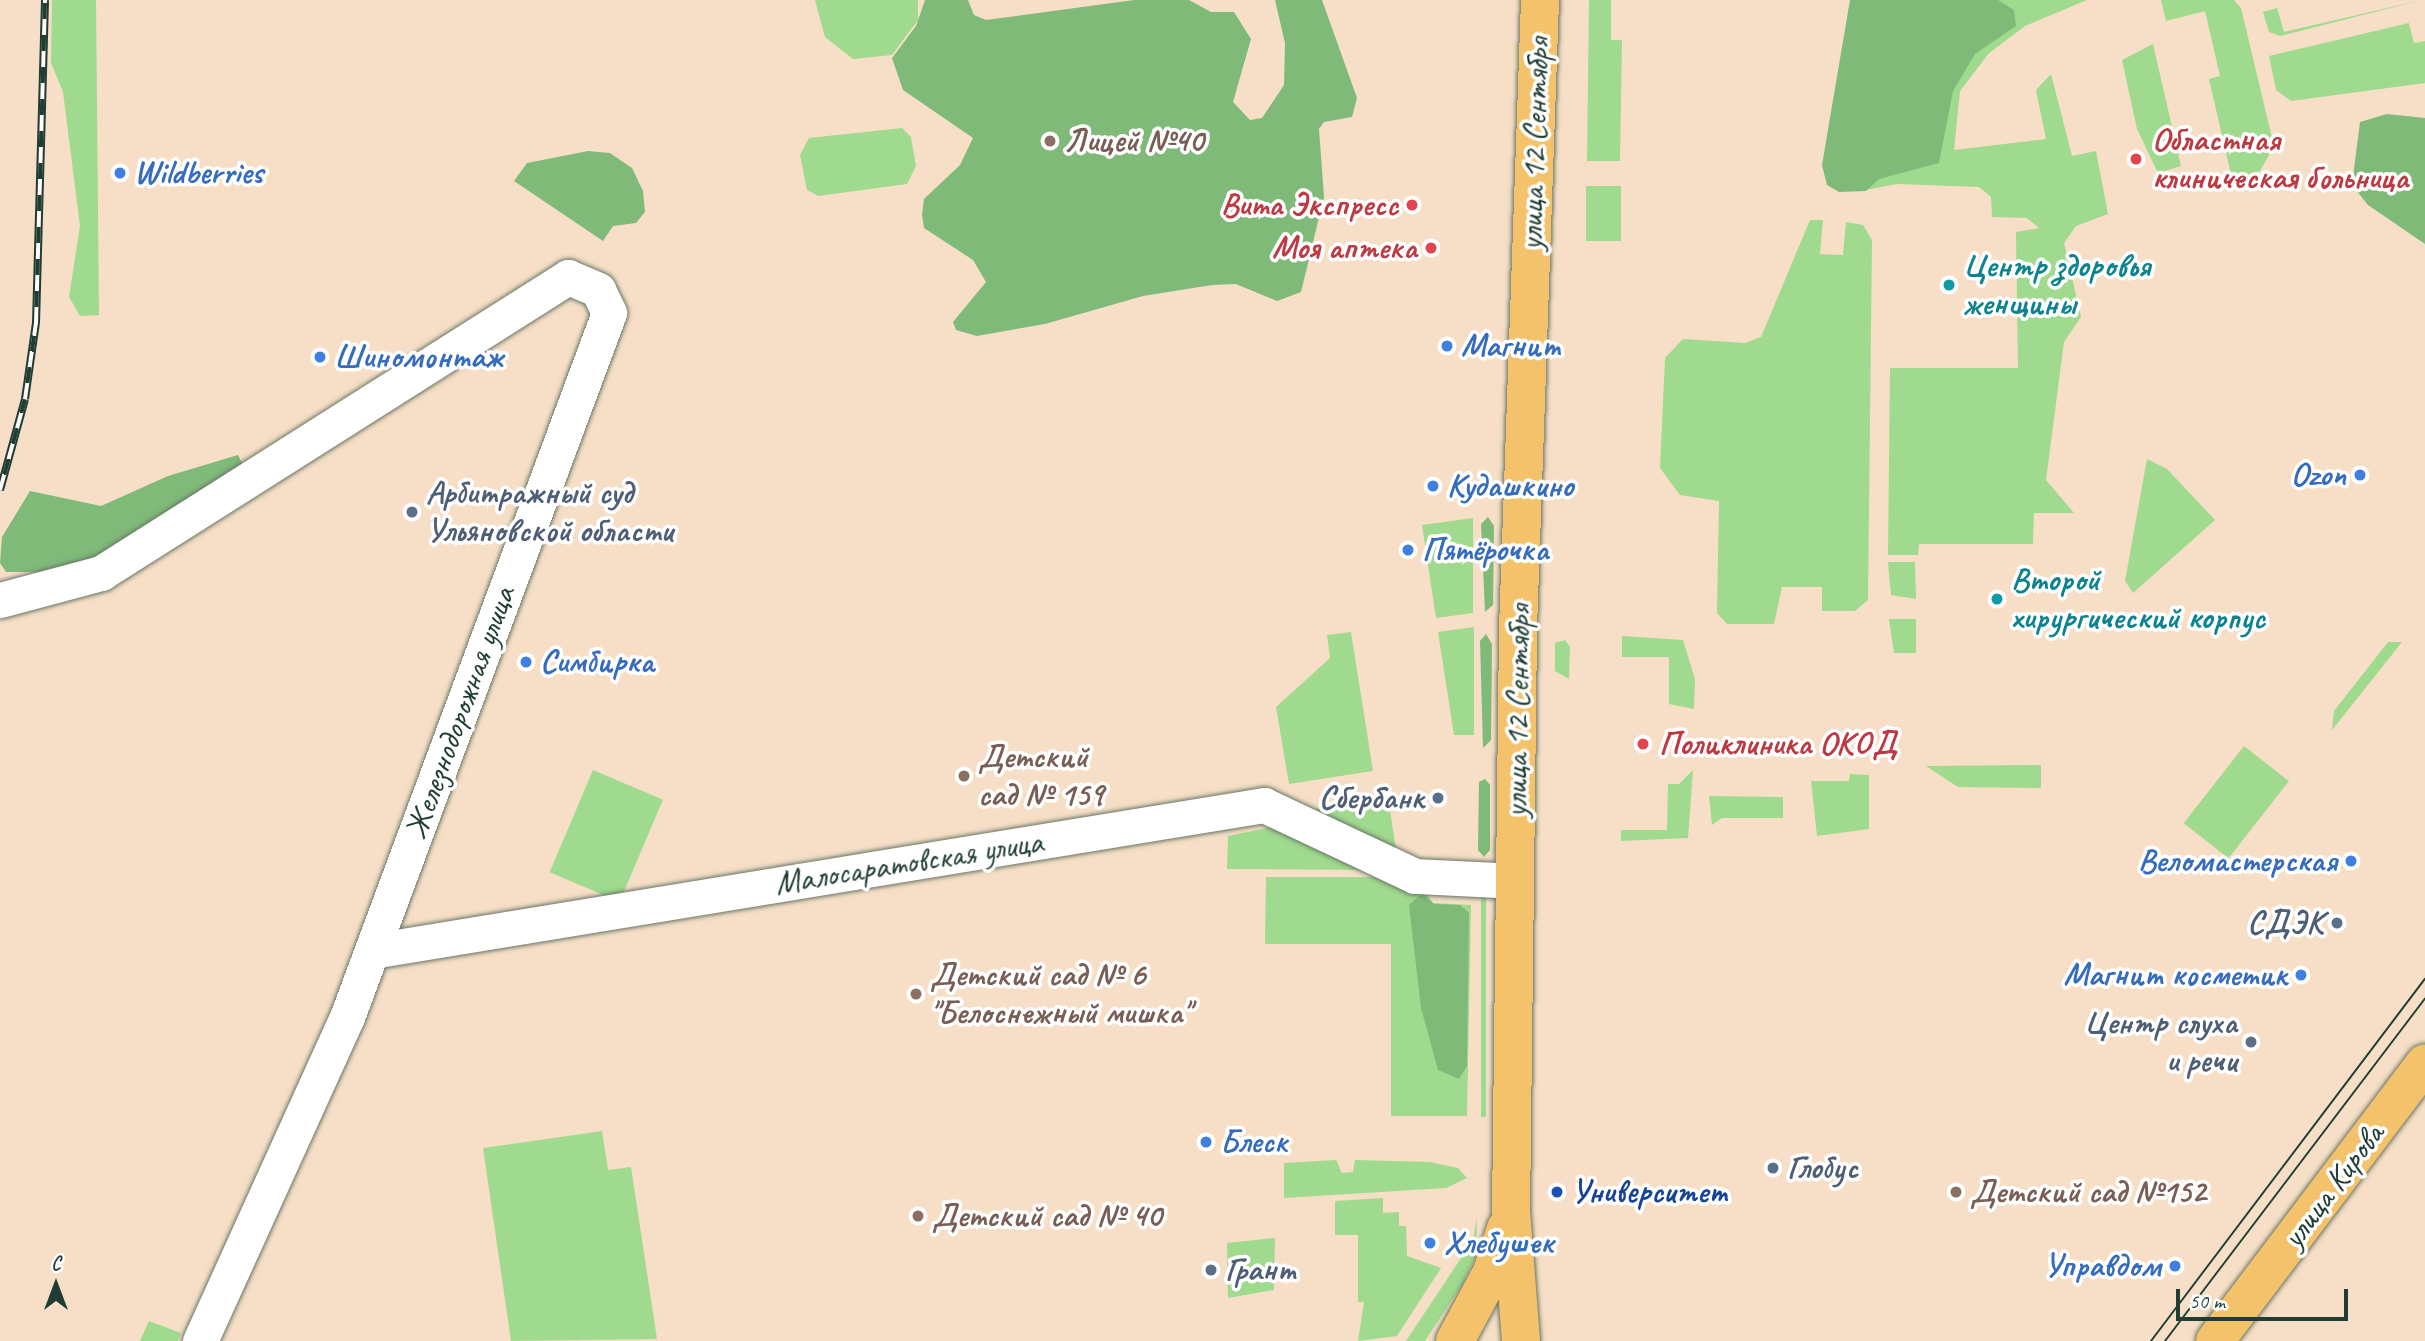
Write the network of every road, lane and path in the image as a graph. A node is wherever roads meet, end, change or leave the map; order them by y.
1 (1540, 0) edge
2 (0, 600) edge
3 (1516, 881) junction
4 (372, 951) junction
5 (2425, 1063) edge
6 (1511, 1212) junction
7 (200, 1341) edge
8 (1455, 1341) edge
9 (1519, 1341) edge
10 (2215, 1341) edge

1 - 3 main road, улица 12 Сентября
2 - 4 street, Железнодорожная улица
3 - 4 street, Малосаратовская улица
3 - 6 main road, улица 12 Сентября
4 - 7 street, Железнодорожная улица
5 - 10 main road, улица Кирова
6 - 8 main road, улица 12 Сентября
6 - 9 main road, улица 12 Сентября
8 - 9 main road

